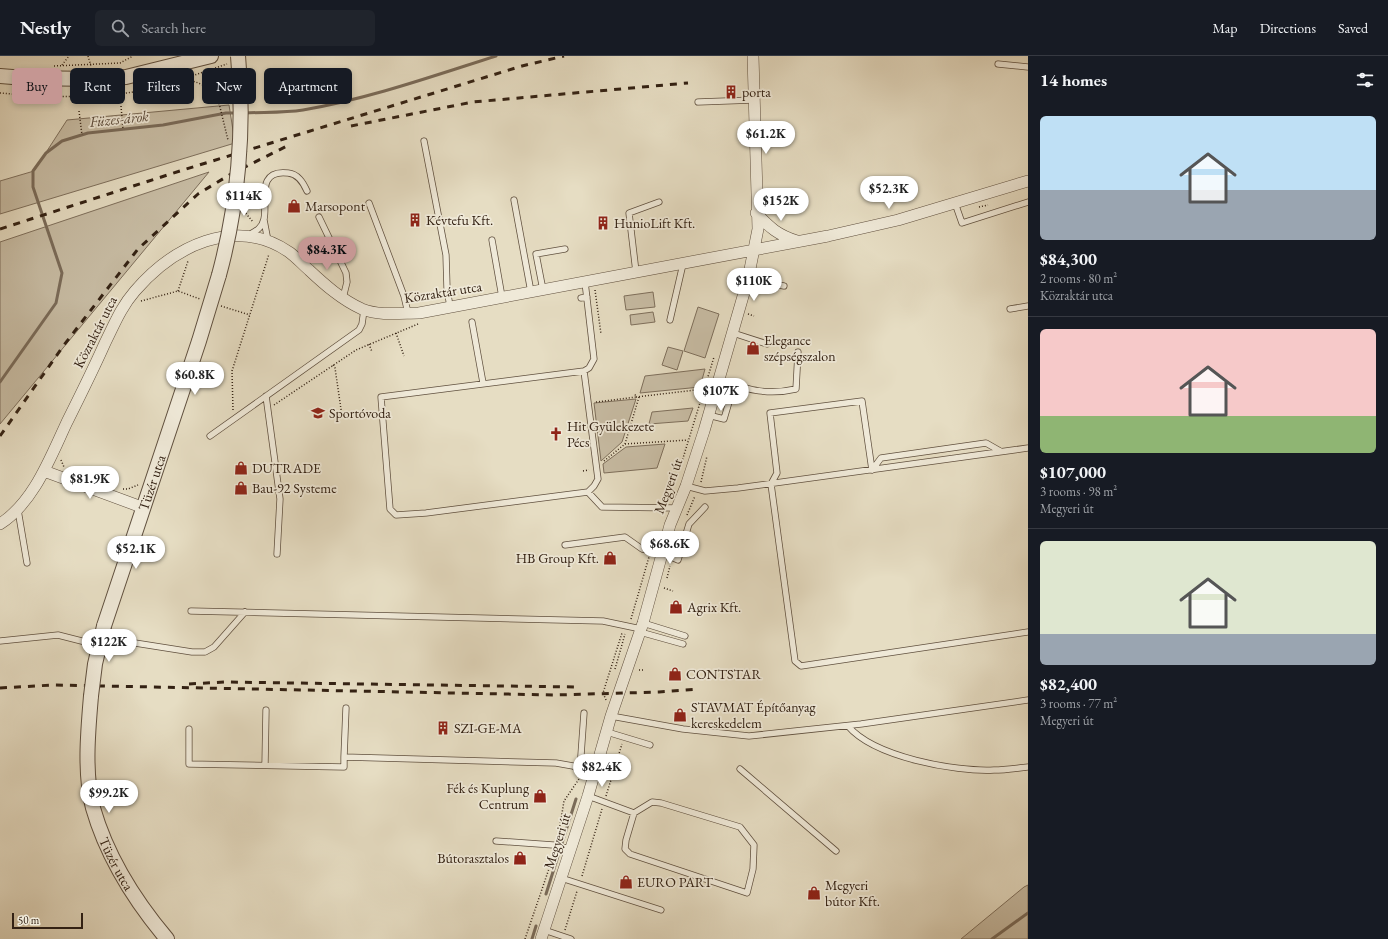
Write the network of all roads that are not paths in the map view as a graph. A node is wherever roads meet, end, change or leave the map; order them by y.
1 (238, 56) edge
2 (753, 56) edge
3 (154, 63) edge
4 (211, 63) edge
5 (998, 64) dead end
6 (1028, 67) edge
7 (0, 76) edge
8 (753, 100) junction
9 (698, 102) dead end
10 (424, 142) dead end
11 (1028, 181) edge
12 (307, 191) dead end
13 (514, 200) dead end
14 (659, 202) dead end
15 (1028, 202) edge
16 (955, 203) junction
17 (369, 204) dead end
18 (756, 213) junction
19 (319, 217) dead end
20 (264, 219) junction
21 (247, 236) junction
22 (492, 240) dead end
23 (800, 241) junction
24 (270, 242) junction
25 (565, 249) dead end
26 (754, 250) junction
27 (683, 264) junction
28 (636, 272) junction
29 (748, 279) junction
30 (784, 286) dead end
31 (543, 290) junction
32 (531, 292) junction
33 (584, 292) junction
34 (502, 297) junction
35 (343, 298) junction
36 (1028, 306) edge
37 (450, 307) junction
38 (1010, 309) dead end
39 (364, 310) junction
40 (408, 313) junction
41 (670, 320) dead end
42 (472, 322) dead end
43 (733, 333) junction
44 (767, 344) dead end
45 (798, 352) dead end
46 (584, 371) junction
47 (718, 380) junction
48 (483, 383) junction
49 (734, 385) junction
50 (266, 396) junction
51 (708, 415) junction
52 (210, 436) dead end
53 (1028, 448) edge
54 (1001, 452) junction
55 (872, 470) junction
56 (44, 471) junction
57 (771, 484) junction
58 (686, 486) junction
59 (588, 492) junction
60 (705, 507) dead end
61 (144, 508) junction
62 (677, 508) junction
63 (18, 510) junction
64 (0, 524) edge
65 (565, 544) dead end
66 (656, 552) junction
67 (277, 554) dead end
68 (27, 564) dead end
69 (191, 611) dead end
70 (246, 612) junction
71 (642, 628) junction
72 (1028, 632) edge
73 (685, 636) dead end
74 (0, 641) edge
75 (683, 644) dead end
76 (1028, 700) edge
77 (346, 708) dead end
78 (266, 710) dead end
79 (584, 713) dead end
80 (611, 716) junction
81 (848, 726) junction
82 (189, 729) dead end
83 (607, 732) junction
84 (650, 745) dead end
85 (344, 757) junction
86 (265, 765) junction
87 (1028, 767) edge
88 (740, 769) dead end
89 (581, 771) junction
90 (593, 778) junction
91 (588, 796) junction
92 (634, 813) junction
93 (496, 841) dead end
94 (570, 849) junction
95 (836, 850) dead end
96 (561, 878) junction
97 (661, 910) dead end
98 (542, 934) edge
99 (167, 939) edge
100 (571, 939) edge

1 - 61 street, Tüzér utca, bridge
2 - 8 street, Megyeri út
3 - 4 street
3 - 7 street
5 - 6 lane
8 - 9 lane
8 - 18 street, Megyeri út
10 - 37 lane
11 - 16 street, Közraktár utca
12 - 20 lane
13 - 32 lane
14 - 28 lane
15 - 16 lane
16 - 23 street, Közraktár utca
17 - 40 lane
18 - 23 street
18 - 26 street, Megyeri út
19 - 35 lane
20 - 21 lane
20 - 24 lane
21 - 24 street, Közraktár utca
21 - 56 street, Közraktár utca
22 - 34 lane
23 - 26 street, Közraktár utca
24 - 35 street, Közraktár utca
25 - 31 lane
26 - 27 street, Közraktár utca
26 - 29 street, Megyeri út
27 - 28 street, Közraktár utca
27 - 41 lane
28 - 33 street, Közraktár utca
29 - 30 lane
29 - 43 street, Megyeri út
31 - 32 street, Közraktár utca
31 - 33 street, Közraktár utca
32 - 34 street, Közraktár utca
33 - 46 lane
34 - 37 street, Közraktár utca
35 - 39 street, Közraktár utca
36 - 38 lane
37 - 40 street, Közraktár utca
39 - 40 street, Közraktár utca
39 - 50 lane
42 - 48 lane
43 - 44 lane
43 - 47 street, Megyeri út
45 - 49 lane
46 - 48 lane
46 - 59 lane
47 - 49 lane
47 - 51 street, Megyeri út
48 - 59 lane
49 - 51 lane
50 - 52 lane
50 - 67 lane
51 - 58 street, Megyeri út
53 - 54 lane
54 - 55 lane
54 - 55 lane
55 - 57 lane
55 - 57 lane
56 - 61 street
56 - 63 street, Közraktár utca
57 - 58 lane
57 - 72 lane
58 - 62 street, Megyeri út
59 - 62 lane
60 - 66 lane
61 - 99 street, Tüzér utca, bridge
62 - 66 street, Megyeri út
63 - 64 street, Közraktár utca
63 - 68 lane
65 - 66 lane
66 - 71 street, Megyeri út
69 - 70 lane
70 - 71 lane
70 - 74 lane
71 - 73 lane
71 - 75 lane
71 - 80 street, Megyeri út
76 - 81 lane
77 - 85 lane
78 - 86 lane
79 - 89 lane
80 - 81 lane
80 - 83 street, Megyeri út
81 - 87 lane
82 - 86 lane
83 - 84 lane
83 - 90 street, Megyeri út
85 - 86 lane
85 - 89 lane
88 - 95 lane
89 - 90 lane
90 - 91 street, Megyeri út
91 - 92 lane
91 - 94 street, Megyeri út
92 - 92 lane
93 - 94 lane
94 - 96 street, Megyeri út
96 - 97 lane
96 - 98 street, Megyeri út
98 - 100 lane

